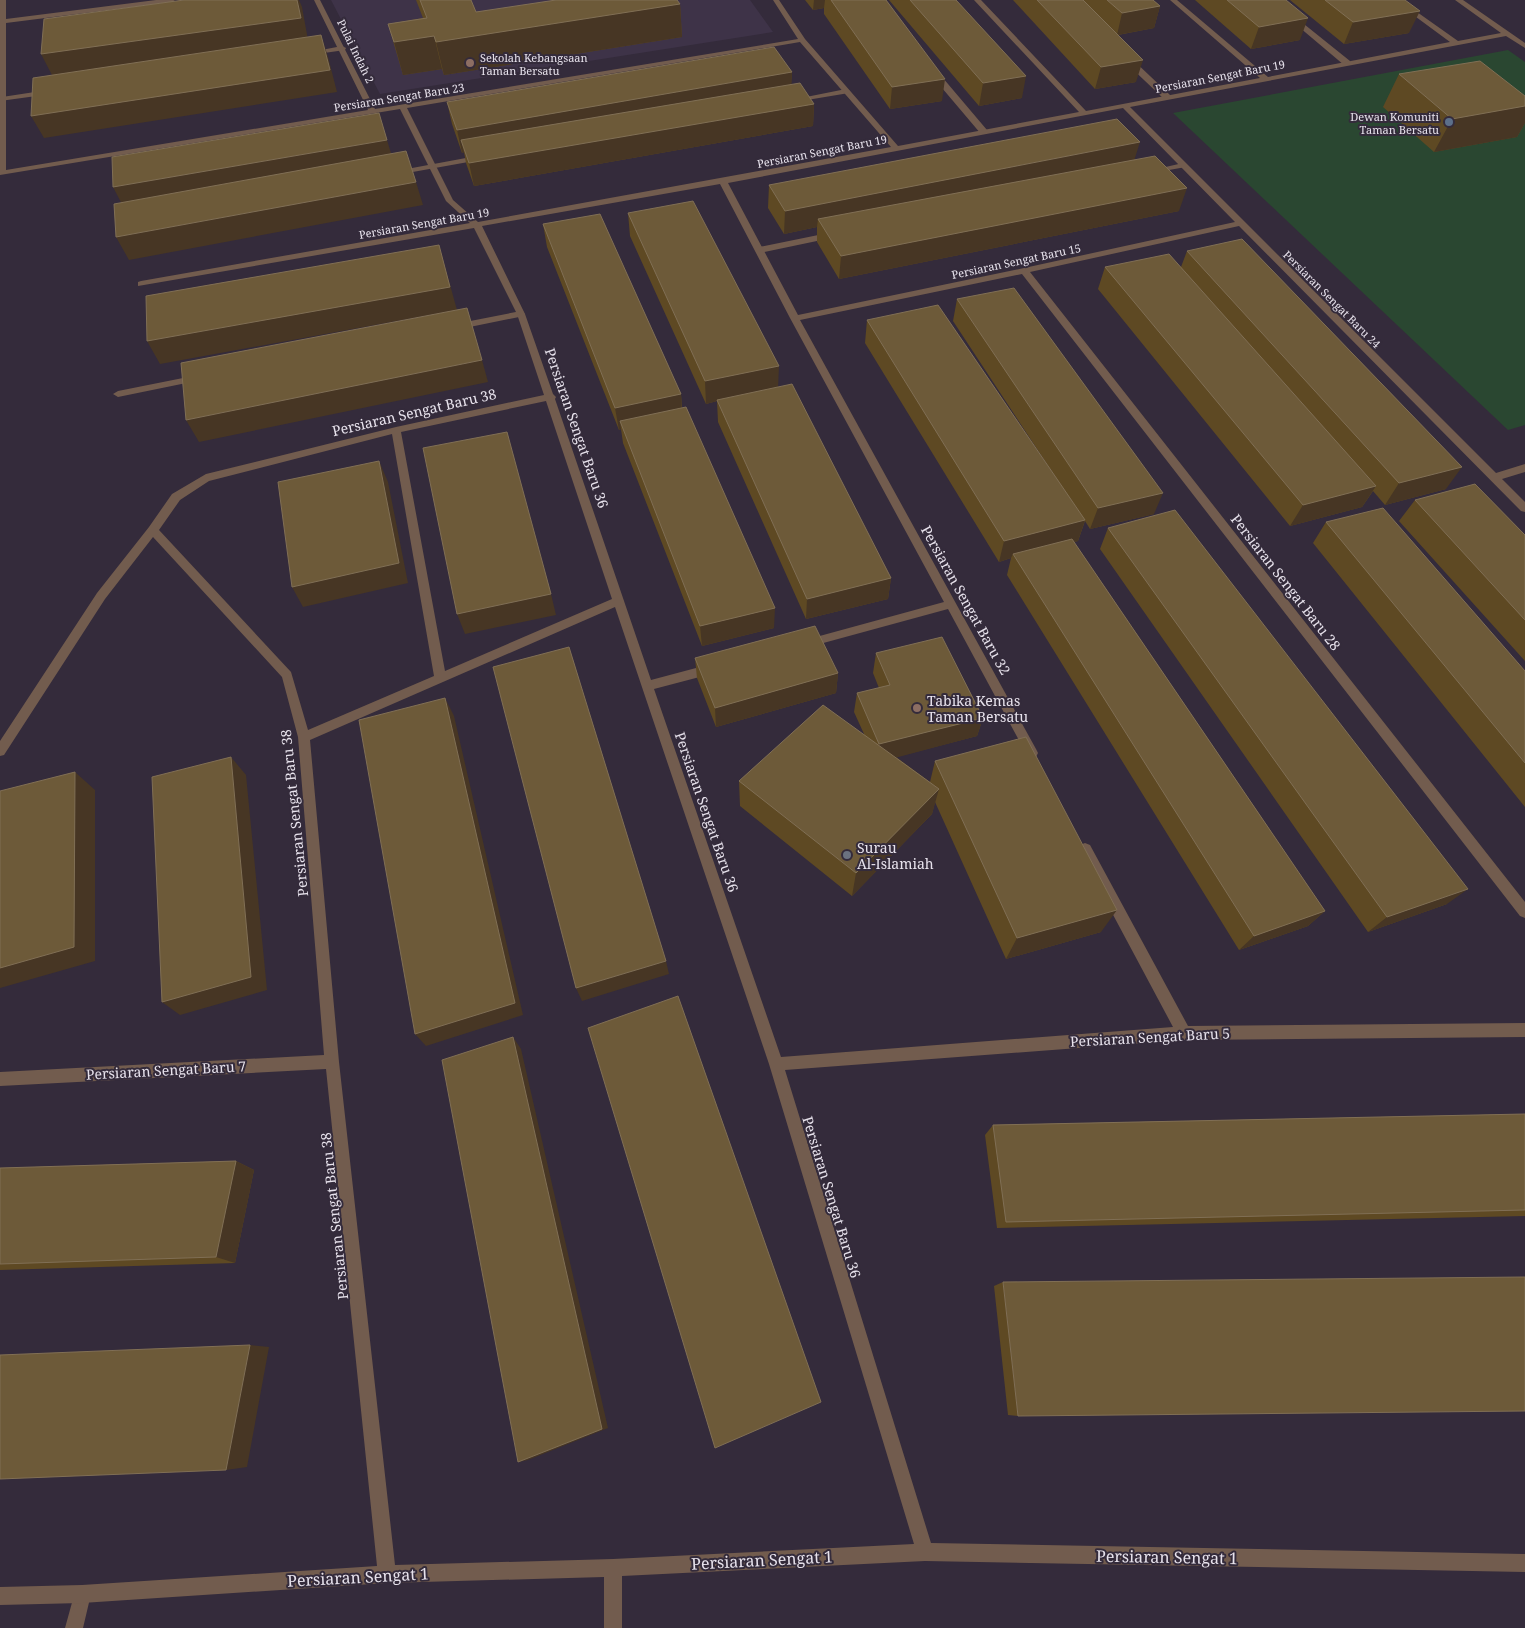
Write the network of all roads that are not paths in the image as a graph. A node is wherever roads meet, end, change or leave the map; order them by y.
1 (3, 0) edge
2 (172, 0) edge
3 (317, 0) edge
4 (776, 0) edge
5 (977, 0) edge
6 (1173, 0) edge
7 (1270, 0) edge
8 (1396, 0) edge
9 (1458, 0) edge
10 (1, 22) junction
11 (1506, 34) junction
12 (802, 40) junction
13 (1456, 43) junction
14 (1525, 46) edge
15 (342, 48) junction
16 (1120, 52) edge
17 (304, 54) edge
18 (1347, 64) junction
19 (929, 66) edge
20 (1266, 78) junction
21 (60, 91) edge
22 (846, 91) junction
23 (1167, 97) junction
24 (2, 100) junction
25 (788, 101) edge
26 (1124, 105) junction
27 (403, 108) junction
28 (373, 112) junction
29 (1084, 113) junction
30 (984, 132) junction
31 (896, 148) junction
32 (490, 156) edge
33 (1183, 165) junction
34 (432, 167) junction
35 (1, 173) edge
36 (1144, 173) edge
37 (383, 176) edge
38 (723, 181) junction
39 (1240, 223) junction
40 (477, 225) junction
41 (846, 233) edge
42 (760, 250) junction
43 (1024, 271) junction
44 (141, 284) dead end
45 (521, 314) junction
46 (795, 318) junction
47 (445, 329) edge
48 (205, 376) edge
49 (118, 394) dead end
50 (550, 397) junction
51 (396, 430) junction
52 (1525, 468) edge
53 (1495, 477) junction
54 (1525, 508) edge
55 (152, 530) junction
56 (619, 600) junction
57 (951, 604) junction
58 (790, 648) edge
59 (724, 666) edge
60 (440, 678) junction
61 (648, 686) junction
62 (304, 737) junction
63 (0, 751) edge
64 (1037, 762) edge
65 (1080, 840) edge
66 (1525, 912) edge
67 (1525, 1030) edge
68 (1184, 1033) junction
69 (332, 1062) junction
70 (776, 1064) junction
71 (0, 1078) edge
72 (925, 1552) junction
73 (1525, 1563) edge
74 (613, 1568) junction
75 (387, 1574) junction
76 (82, 1594) junction
77 (0, 1596) edge
78 (74, 1628) edge
79 (613, 1628) edge

1 - 10 street
2 - 10 street
3 - 15 street, Pulai Indah 2
4 - 12 street
5 - 29 street
6 - 20 street
7 - 18 street
8 - 13 street
9 - 11 street
10 - 24 street
11 - 13 street, Persiaran Sengat Baru 19
11 - 14 street
12 - 22 street
12 - 27 street, Persiaran Sengat Baru 23
13 - 18 street, Persiaran Sengat Baru 19
15 - 17 street
15 - 28 street, Pulai Indah 2
16 - 23 street
18 - 20 street, Persiaran Sengat Baru 19
19 - 30 street
20 - 23 street, Persiaran Sengat Baru 19
21 - 24 street
22 - 25 street
22 - 31 street
23 - 26 street, Persiaran Sengat Baru 19
24 - 35 street
26 - 29 street, Persiaran Sengat Baru 19
26 - 33 street, Persiaran Sengat Baru 24
27 - 28 street, Persiaran Sengat Baru 23
27 - 34 street, Persiaran Sengat Baru 36
28 - 35 street, Persiaran Sengat Baru 23
29 - 30 street, Persiaran Sengat Baru 19
30 - 31 street, Persiaran Sengat Baru 19
31 - 38 street, Persiaran Sengat Baru 19
32 - 34 street
33 - 36 street
33 - 39 street, Persiaran Sengat Baru 24
34 - 37 street
34 - 40 street, Persiaran Sengat Baru 36
38 - 40 street, Persiaran Sengat Baru 19
38 - 42 street, Persiaran Sengat Baru 32
39 - 43 street, Persiaran Sengat Baru 15
39 - 53 street, Persiaran Sengat Baru 24
40 - 44 street, Persiaran Sengat Baru 19
40 - 45 street, Persiaran Sengat Baru 36
41 - 42 street
42 - 46 street, Persiaran Sengat Baru 32
43 - 46 street, Persiaran Sengat Baru 15
43 - 66 street, Persiaran Sengat Baru 28
45 - 47 street
45 - 50 street, Persiaran Sengat Baru 36
46 - 57 street, Persiaran Sengat Baru 32
48 - 49 street
50 - 51 street, Persiaran Sengat Baru 38
50 - 56 street, Persiaran Sengat Baru 36
51 - 55 street, Persiaran Sengat Baru 38
51 - 60 street
52 - 53 street
53 - 54 street, Persiaran Sengat Baru 24
55 - 62 street, Persiaran Sengat Baru 38
55 - 63 street
56 - 60 street
56 - 61 street, Persiaran Sengat Baru 36
57 - 58 street
57 - 64 street, Persiaran Sengat Baru 32
59 - 61 street
60 - 62 street
61 - 70 street, Persiaran Sengat Baru 36
62 - 69 street, Persiaran Sengat Baru 38
65 - 68 street
67 - 68 street, Persiaran Sengat Baru 5
68 - 70 street, Persiaran Sengat Baru 5
69 - 71 street, Persiaran Sengat Baru 7
69 - 75 street, Persiaran Sengat Baru 38
70 - 72 street, Persiaran Sengat Baru 36
72 - 73 street, Persiaran Sengat 1
72 - 74 street, Persiaran Sengat 1
74 - 75 street, Persiaran Sengat 1
74 - 79 street
75 - 76 street, Persiaran Sengat 1
76 - 77 street, Persiaran Sengat 1
76 - 78 street

